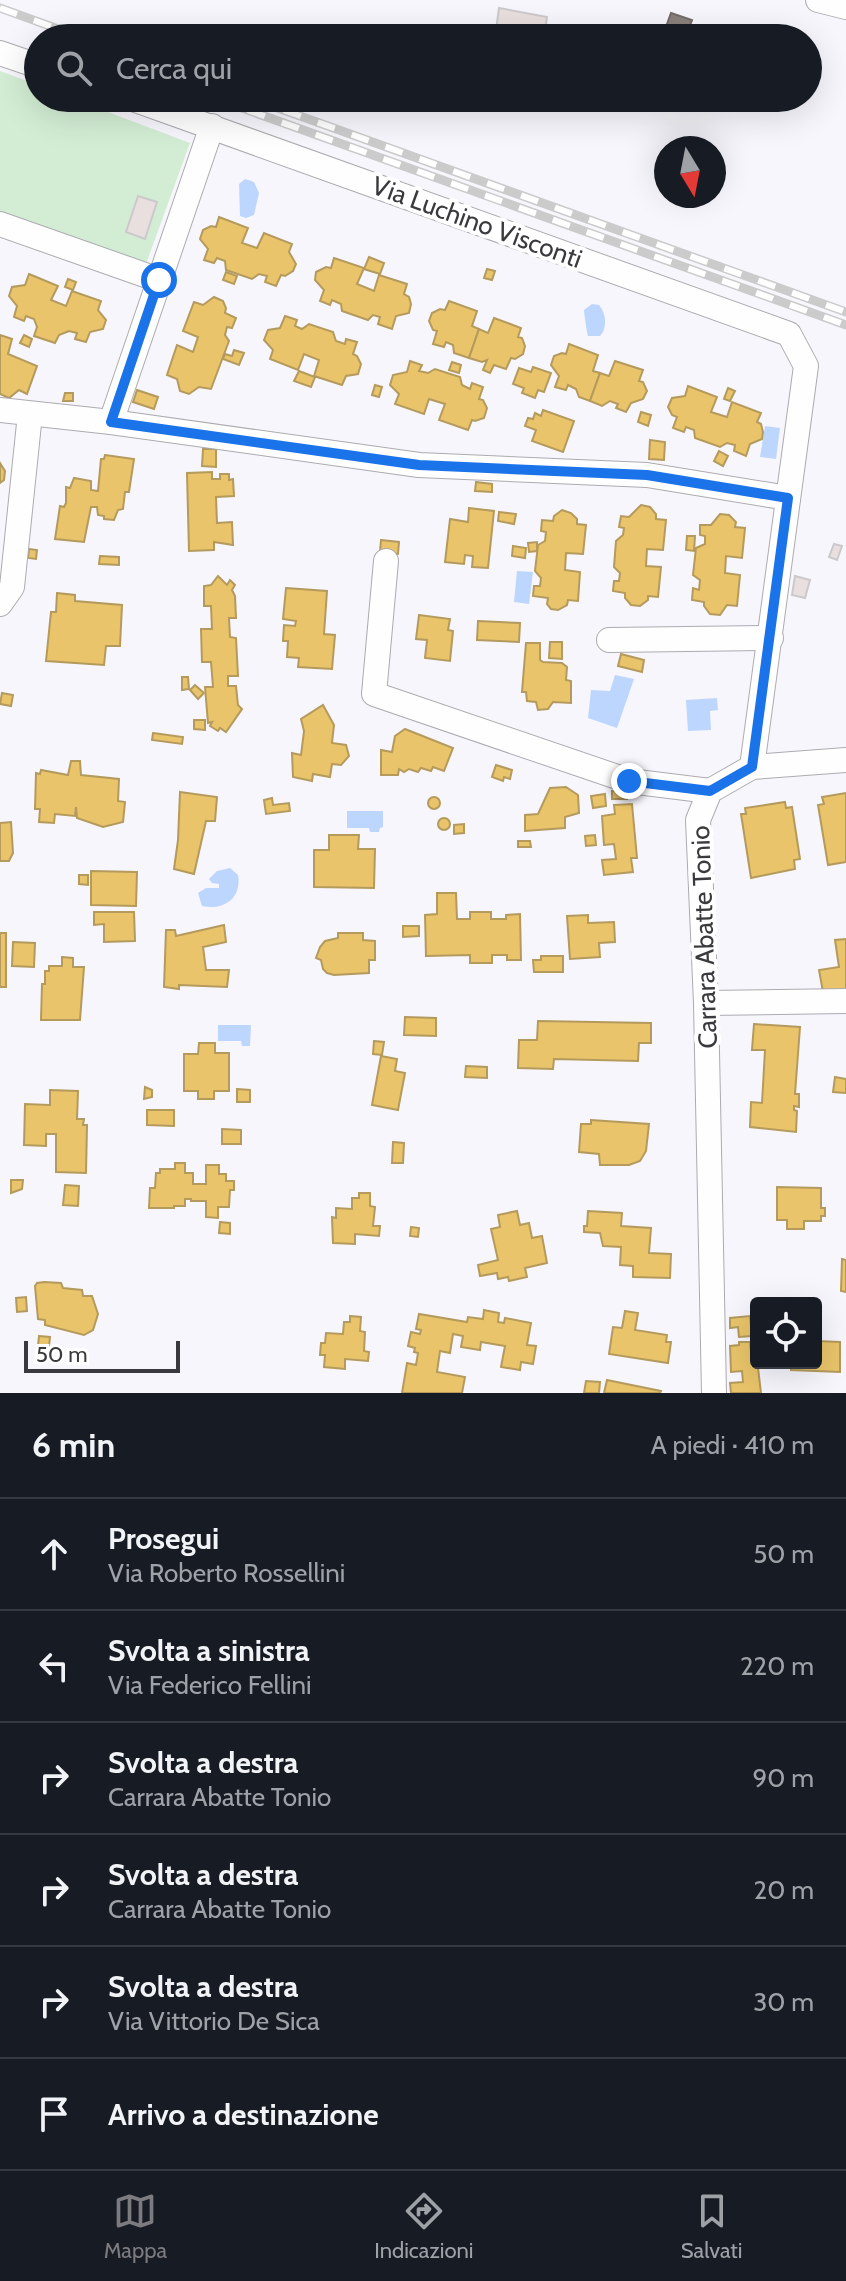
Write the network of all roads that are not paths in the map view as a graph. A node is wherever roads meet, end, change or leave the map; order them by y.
1 (818, 0) edge
2 (846, 7) edge
3 (0, 53) edge
4 (24, 61) edge
5 (171, 112) edge
6 (212, 126) junction
7 (0, 224) edge
8 (159, 280) junction
9 (0, 410) edge
10 (30, 414) junction
11 (111, 422) junction
12 (788, 498) junction
13 (386, 561) dead end
14 (0, 604) edge
15 (771, 638) junction
16 (609, 640) dead end
17 (846, 760) edge
18 (752, 767) junction
19 (710, 791) junction
20 (846, 1001) edge
21 (706, 1003) junction
22 (714, 1393) edge

1 - 2 street
3 - 4 street
5 - 6 street, Via Luchino Visconti
6 - 8 street
6 - 12 street, Via Luchino Visconti
7 - 8 street
8 - 11 street
9 - 10 street
10 - 11 street
10 - 14 street
11 - 12 street
12 - 15 street
13 - 19 street
15 - 16 street
15 - 18 street
17 - 18 street
18 - 19 street, Carrara Abatte Tonio
19 - 21 street, Carrara Abatte Tonio
20 - 21 street
21 - 22 street, Carrara Abatte Tonio

